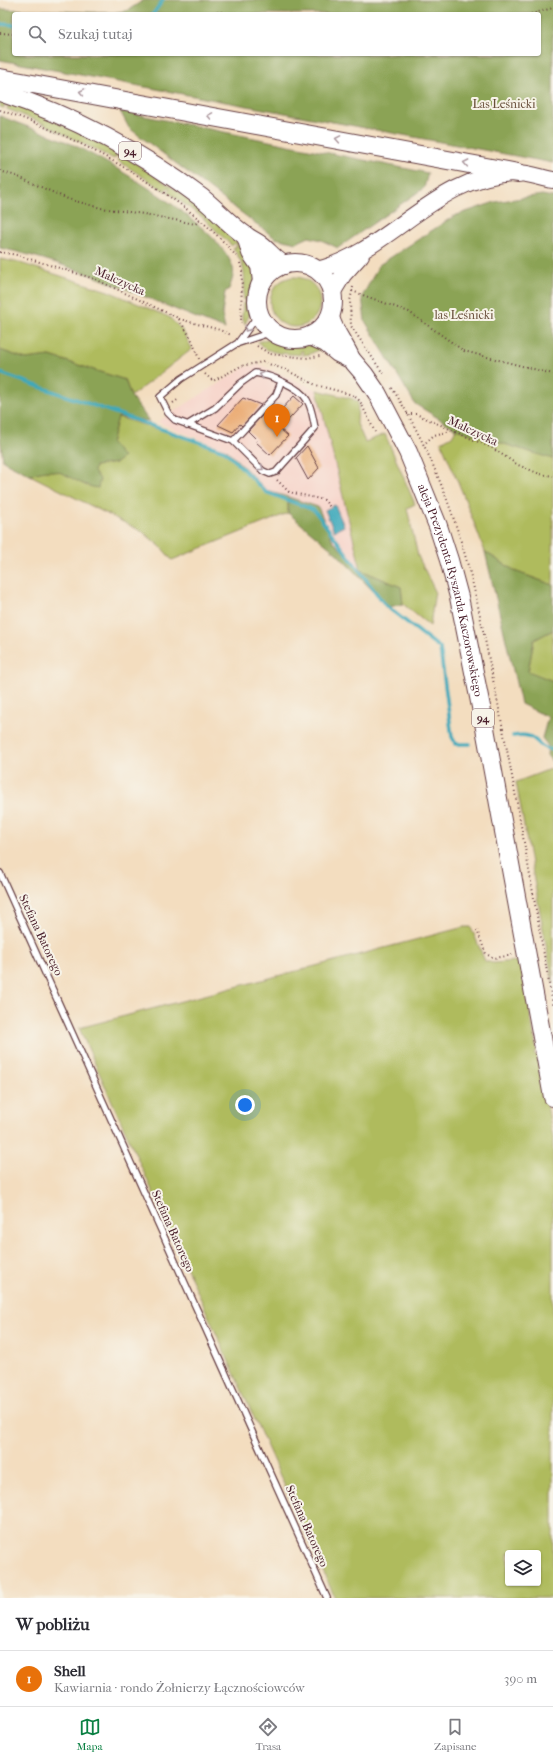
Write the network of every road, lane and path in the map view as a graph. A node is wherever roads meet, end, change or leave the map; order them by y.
1 (553, 8) edge
2 (539, 12) edge
3 (0, 33) edge
4 (12, 34) edge
5 (0, 78) edge
6 (0, 92) edge
7 (0, 110) edge
8 (0, 171) edge
9 (518, 173) junction
10 (553, 180) edge
11 (201, 220) junction
12 (246, 236) junction
13 (367, 248) junction
14 (0, 252) edge
15 (284, 265) junction
16 (317, 270) junction
17 (262, 282) junction
18 (356, 282) dead end
19 (352, 291) junction
20 (332, 293) junction
21 (259, 314) junction
22 (330, 317) junction
23 (178, 318) junction
24 (242, 325) dead end
25 (272, 332) junction
26 (231, 335) dead end
27 (310, 336) junction
28 (236, 344) junction
29 (259, 348) dead end
30 (317, 357) dead end
31 (352, 360) junction
32 (201, 367) junction
33 (553, 374) edge
34 (387, 380) dead end
35 (213, 381) dead end
36 (281, 382) junction
37 (392, 387) dead end
38 (407, 414) junction
39 (187, 425) junction
40 (452, 431) junction
41 (233, 441) junction
42 (423, 445) junction
43 (270, 474) junction
44 (553, 476) edge
45 (330, 507) dead end
46 (0, 873) edge
47 (477, 930) dead end
48 (526, 952) junction
49 (553, 1005) edge
50 (553, 1097) edge
51 (327, 1598) edge

1 - 2 path
3 - 4 path
9 -> 5 main road
6 - 12 main road, 94
7 - 11 path
8 - 11 path
9 - 10 main road
9 - 13 main road
11 - 24 path
12 - 15 main road, 94
12 - 17 main road
13 - 16 main road
13 - 20 main road
14 - 23 path, Malczycka
15 - 16 main road
15 - 17 main road
16 - 20 main road
17 - 21 main road
18 - 19 path
19 - 33 path
19 - 34 path
20 - 22 main road
21 - 25 main road
21 -> 28 lane
22 - 27 main road
22 - 31 main road, aleja Prezydenta Ryszarda Kaczorowskiego / 94
23 - 26 path, Malczycka
23 - 32 path
25 - 27 main road
25 - 28 lane
27 - 31 main road, aleja Prezydenta Ryszarda Kaczorowskiego / 94
28 - 32 lane
29 - 30 path
31 - 48 main road, aleja Prezydenta Ryszarda Kaczorowskiego / 94
32 - 35 path
32 - 39 lane
36 -> 39 lane
36 - 41 lane
36 - 43 lane
37 - 38 path
38 - 40 path, Malczycka
38 - 42 path
39 - 41 lane
40 - 42 path
40 - 44 path, Malczycka
41 -> 43 lane
42 - 49 path
43 - 45 path
46 - 51 lane, Stefana Batorego
47 - 48 path
48 - 50 main road, aleja Prezydenta Ryszarda Kaczorowskiego / 94

